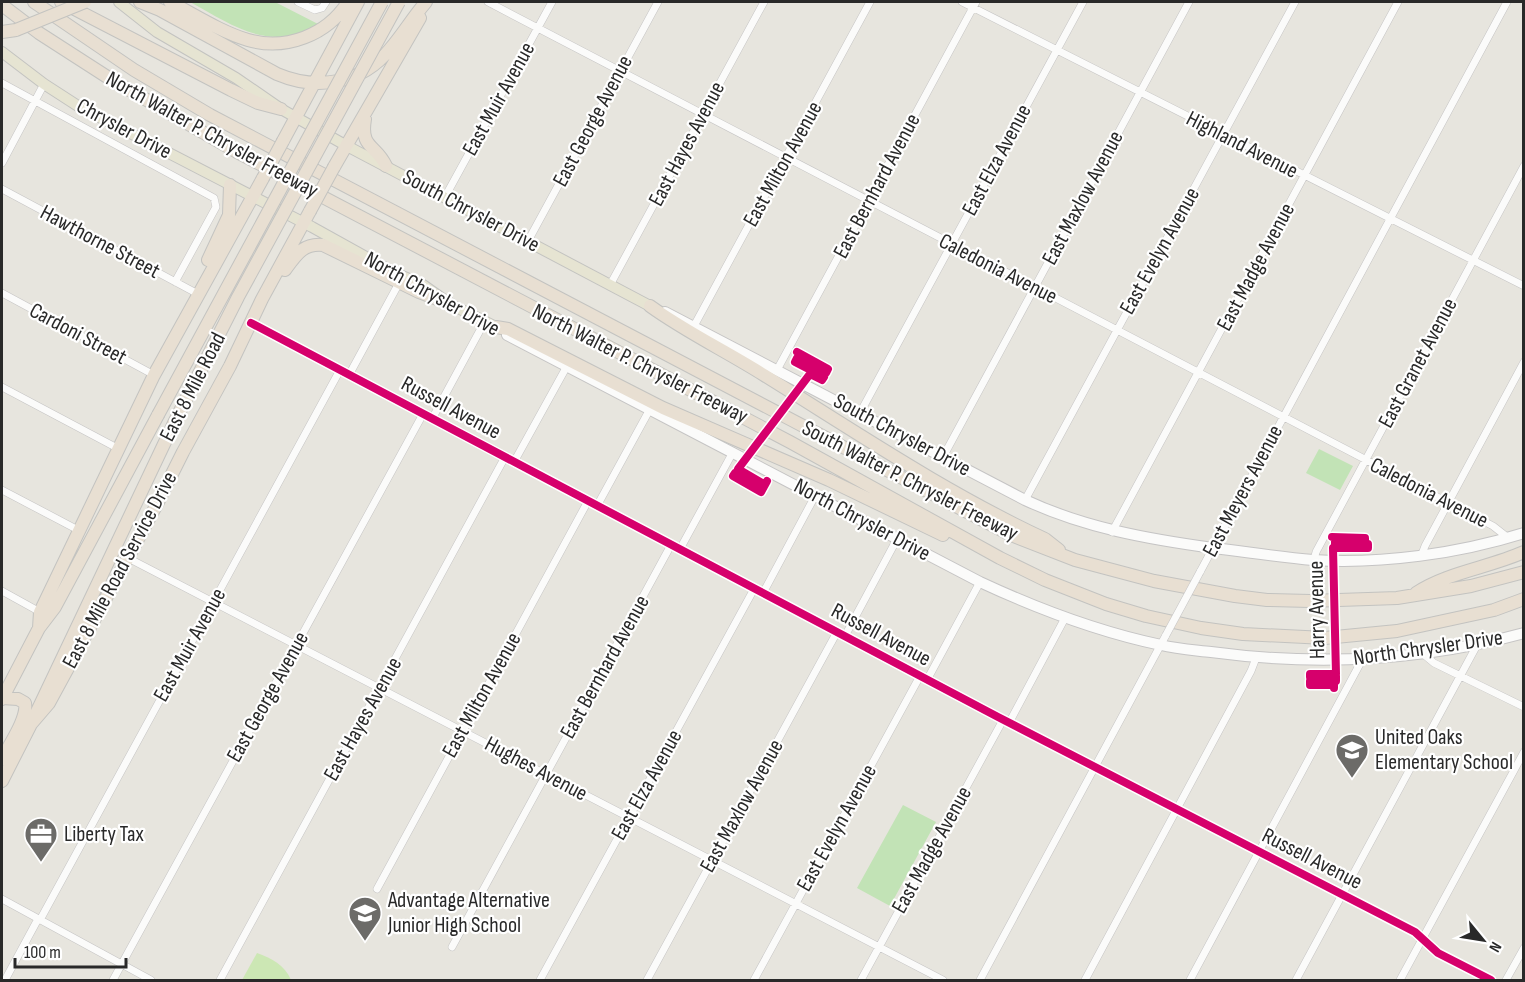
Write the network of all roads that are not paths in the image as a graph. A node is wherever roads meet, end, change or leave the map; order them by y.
1 (34, 2) edge
2 (61, 2) edge
3 (85, 2) edge
4 (119, 2) edge
5 (140, 2) edge
6 (170, 2) edge
7 (298, 2) edge
8 (326, 2) edge
9 (348, 2) edge
10 (358, 2) edge
11 (382, 2) edge
12 (399, 2) edge
13 (427, 2) edge
14 (488, 2) edge
15 (552, 2) edge
16 (658, 2) edge
17 (764, 2) edge
18 (870, 2) edge
19 (962, 2) edge
20 (1083, 2) edge
21 (1189, 2) edge
22 (1294, 2) edge
23 (1398, 2) edge
24 (1507, 2) edge
25 (974, 4) edge
26 (2, 5) edge
27 (538, 28) junction
28 (2, 32) edge
29 (1056, 50) junction
30 (2, 52) edge
31 (620, 71) junction
32 (315, 82) junction
33 (2, 83) edge
34 (44, 84) junction
35 (1140, 93) junction
36 (35, 100) junction
37 (281, 109) junction
38 (703, 114) junction
39 (365, 115) junction
40 (296, 117) junction
41 (1223, 135) junction
42 (347, 146) junction
43 (786, 158) junction
44 (2, 163) edge
45 (386, 166) junction
46 (1524, 166) edge
47 (1304, 176) junction
48 (230, 185) junction
49 (2, 189) edge
50 (252, 196) junction
51 (445, 197) junction
52 (868, 201) junction
53 (1390, 219) junction
54 (304, 222) junction
55 (528, 241) junction
56 (951, 245) junction
57 (1473, 261) junction
58 (396, 277) junction
59 (175, 282) junction
60 (610, 285) junction
61 (1524, 286) edge
62 (1034, 287) junction
63 (2, 293) edge
64 (198, 294) junction
65 (262, 299) junction
66 (450, 304) joint
67 (650, 306) junction
68 (251, 323) junction
69 (490, 324) junction
70 (694, 326) junction
71 (1116, 331) junction
72 (1524, 362) edge
73 (567, 366) junction
74 (340, 370) junction
75 (777, 370) junction
76 (1198, 373) junction
77 (154, 375) junction
78 (349, 375) junction
79 (2, 387) edge
80 (650, 409) junction
81 (860, 413) junction
82 (423, 414) junction
83 (1283, 417) junction
84 (432, 419) junction
85 (119, 449) junction
86 (733, 452) junction
87 (505, 457) junction
88 (943, 457) junction
89 (1365, 460) junction
90 (514, 462) junction
91 (2, 490) edge
92 (815, 496) junction
93 (1025, 500) junction
94 (588, 501) junction
95 (1448, 502) junction
96 (597, 506) junction
97 (80, 531) junction
98 (1112, 532) junction
99 (1524, 533) edge
100 (1507, 537) junction
101 (897, 539) junction
102 (671, 545) junction
103 (1213, 548) junction
104 (680, 549) junction
105 (1524, 552) edge
106 (1422, 554) junction
107 (128, 558) junction
108 (1000, 558) junction
109 (1075, 560) junction
110 (1314, 560) junction
111 (1524, 572) edge
112 (980, 582) junction
113 (754, 589) junction
114 (2, 591) edge
115 (763, 593) junction
116 (1411, 597) junction
117 (1524, 601) edge
118 (213, 602) junction
119 (40, 612) junction
120 (1065, 618) junction
121 (39, 628) junction
122 (837, 632) junction
123 (1524, 633) edge
124 (845, 636) junction
125 (1163, 640) junction
126 (296, 645) junction
127 (1476, 645) junction
128 (1422, 653) junction
129 (1256, 658) junction
130 (1362, 660) junction
131 (920, 676) junction
132 (1461, 676) junction
133 (927, 680) junction
134 (380, 688) junction
135 (2, 697) edge
136 (1524, 707) edge
137 (1006, 721) junction
138 (31, 724) junction
139 (463, 731) junction
140 (1524, 752) edge
141 (2, 759) edge
142 (1094, 767) junction
143 (546, 774) junction
144 (2, 781) edge
145 (1177, 810) junction
146 (629, 818) junction
147 (1259, 852) junction
148 (712, 861) junction
149 (377, 889) dead end
150 (1342, 895) junction
151 (2, 899) edge
152 (795, 904) junction
153 (39, 919) junction
154 (1423, 938) junction
155 (452, 946) dead end
156 (879, 947) junction
157 (1524, 948) edge
158 (122, 965) junction
159 (5, 981) edge
160 (113, 981) edge
161 (151, 981) edge
162 (220, 981) edge
163 (540, 981) edge
164 (647, 981) edge
165 (754, 981) edge
166 (861, 981) edge
167 (943, 981) edge
168 (980, 981) edge
169 (1085, 981) edge
170 (1190, 981) edge
171 (1296, 981) edge
172 (1401, 981) edge
173 (1491, 981) edge
174 (1506, 981) edge

1 - 109 highway, South Walter P. Chrysler Freeway
2 - 37 highway
3 - 28 highway, bridge
4 - 37 main road
5 - 32 highway
6 - 9 highway
7 - 8 street
10 - 32 highway
11 - 121 highway, East 8 Mile Road, bridge
12 - 138 highway, East 8 Mile Road, bridge
13 - 32 highway
13 - 39 highway, East 8 Mile Road Service Drive
14 - 27 street, Caledonia Avenue
15 - 27 street, East Muir Avenue
16 - 31 street, East George Avenue
17 - 38 street, East Hayes Avenue
18 - 43 street, East Milton Avenue
19 - 25 street, Highland Avenue
20 - 29 street, East Elza Avenue
21 - 35 street, East Maxlow Avenue
22 - 41 street, East Evelyn Avenue
23 - 47 street, East Madge Avenue
24 - 53 street, East Meyers Avenue
25 - 29 street, Highland Avenue
25 - 52 street, East Bernhard Avenue
26 - 108 highway, North Walter P. Chrysler Freeway
27 - 31 street, Caledonia Avenue
27 - 51 street, East Muir Avenue
29 - 35 street, Highland Avenue
29 - 56 street, East Elza Avenue
30 - 34 main road, Chrysler Drive
31 - 38 street, Caledonia Avenue
31 - 55 street, East George Avenue
32 - 40 highway
33 - 36 street
34 - 36 street
34 - 48 main road, Chrysler Drive
35 - 41 street, Highland Avenue
35 - 62 street, East Maxlow Avenue
36 - 44 street
36 - 59 street
37 - 40 main road
38 - 43 street, Caledonia Avenue
38 - 60 street, East Hayes Avenue
39 - 42 highway, East 8 Mile Road Service Drive
39 - 45 highway
40 - 42 main road, South Chrysler Drive
40 - 50 highway, East 8 Mile Road, bridge
41 - 47 street, Highland Avenue
41 - 71 street, East Evelyn Avenue
42 - 45 main road, South Chrysler Drive
42 - 54 highway, East 8 Mile Road Service Drive, bridge
43 - 52 street, Caledonia Avenue
43 - 70 street, East Milton Avenue
45 - 51 main road, South Chrysler Drive
46 - 57 street, East Granet Avenue
47 - 53 street, Highland Avenue
47 - 76 street, East Madge Avenue
48 - 50 main road, Chrysler Drive
48 - 64 highway
49 - 59 street, Hawthorne Street
50 - 54 main road, North Chrysler Drive
50 - 64 highway, East 8 Mile Road
51 - 55 main road, South Chrysler Drive
52 - 56 street, Caledonia Avenue
52 - 75 street, East Bernhard Avenue
53 - 57 street, Highland Avenue
53 - 83 street, East Meyers Avenue
54 - 58 main road, North Chrysler Drive
54 - 65 highway, East 8 Mile Road Service Drive
55 - 60 main road, South Chrysler Drive
56 - 62 street, Caledonia Avenue
56 - 81 street, East Elza Avenue
57 - 61 street, Highland Avenue
57 - 89 street, East Granet Avenue
58 - 65 highway
58 - 66 highway
58 - 78 street
59 - 64 street, Hawthorne Street
60 - 67 main road, South Chrysler Drive
62 - 71 street, Caledonia Avenue
62 - 88 street, East Maxlow Avenue
63 - 77 street, Cardoni Street
64 - 77 highway, East 8 Mile Road
65 - 68 highway, East 8 Mile Road Service Drive
66 - 69 main road, North Chrysler Drive
67 - 70 main road, South Chrysler Drive
67 - 109 highway
68 - 74 street, Russell Avenue
68 - 107 highway, East 8 Mile Road Service Drive
69 - 73 main road, North Chrysler Drive
69 - 84 street
69 - 108 highway
70 - 75 main road, South Chrysler Drive
71 - 76 street, Caledonia Avenue
71 - 93 street, East Evelyn Avenue
72 - 95 street
73 - 80 main road, North Chrysler Drive
73 - 90 street
74 - 78 street, Russell Avenue
74 - 118 street, East Muir Avenue
75 - 81 main road, South Chrysler Drive
76 - 83 street, Caledonia Avenue
76 - 98 street, East Madge Avenue
77 - 85 highway, East 8 Mile Road
78 - 82 street, Russell Avenue
79 - 85 street
80 - 86 main road, North Chrysler Drive
80 - 96 street
81 - 88 main road, South Chrysler Drive
82 - 84 street, Russell Avenue
82 - 126 street, East George Avenue
83 - 89 street, Caledonia Avenue
83 - 103 street, East Meyers Avenue
84 - 87 street, Russell Avenue
85 - 97 highway, East 8 Mile Road
86 - 92 main road, North Chrysler Drive
86 - 104 street
87 - 90 street, Russell Avenue
87 - 134 street, East Hayes Avenue
88 - 93 main road, South Chrysler Drive
89 - 95 street, Caledonia Avenue
89 - 110 street, East Granet Avenue
90 - 94 street, Russell Avenue
91 - 97 street
92 - 101 main road, North Chrysler Drive
92 - 115 street
93 - 98 main road, South Chrysler Drive
94 - 96 street, Russell Avenue
94 - 139 street, East Milton Avenue
95 - 100 street, Caledonia Avenue
95 - 106 street
96 - 102 street, Russell Avenue
97 - 119 highway, East 8 Mile Road
98 - 103 main road, South Chrysler Drive
99 - 100 main road, South Chrysler Drive
100 - 106 main road, South Chrysler Drive
101 - 112 main road, North Chrysler Drive
101 - 124 street
102 - 104 street, Russell Avenue
102 - 143 street, East Bernhard Avenue
103 - 110 main road, South Chrysler Drive
103 - 125 street, East Meyers Avenue, bridge
104 - 113 street, Russell Avenue
105 - 116 highway
106 - 110 main road, South Chrysler Drive
107 - 118 street, Hughes Avenue
107 - 138 highway, East 8 Mile Road Service Drive
108 - 117 highway, North Walter P. Chrysler Freeway
109 - 116 highway, South Walter P. Chrysler Freeway
111 - 116 highway, South Walter P. Chrysler Freeway
112 - 120 main road, North Chrysler Drive
112 - 133 street
113 - 115 street, Russell Avenue
113 - 146 street, East Elza Avenue
114 - 119 street
115 - 122 street, Russell Avenue
118 - 126 street, Hughes Avenue
118 - 153 street, East Muir Avenue
119 - 121 highway, East 8 Mile Road
120 - 125 main road, North Chrysler Drive
120 - 137 street, East Madge Avenue
121 - 135 highway, East 8 Mile Road
122 - 124 street, Russell Avenue
122 - 148 street, East Maxlow Avenue
123 - 127 main road, North Chrysler Drive
124 - 131 street, Russell Avenue
125 - 129 main road, North Chrysler Drive
125 - 142 street, East Meyers Avenue
126 - 134 street, Hughes Avenue
126 - 158 street, East George Avenue
127 - 128 main road, North Chrysler Drive
127 - 132 street
128 - 130 main road, North Chrysler Drive
128 - 132 street
129 - 130 main road, North Chrysler Drive
129 - 145 street
130 - 147 street
131 - 133 street, Russell Avenue
131 - 152 street, East Evelyn Avenue
132 - 136 street
132 - 150 street
133 - 137 street, Russell Avenue
134 - 139 street, Hughes Avenue
134 - 162 street, East Hayes Avenue
135 - 141 highway
137 - 142 street, Russell Avenue
137 - 156 street, East Madge Avenue
138 - 144 highway, East 8 Mile Road
139 - 143 street, Hughes Avenue
139 - 149 street, East Milton Avenue
140 - 154 street
142 - 145 street, Russell Avenue
142 - 168 street, East Meyers Avenue
143 - 146 street, Hughes Avenue
143 - 155 street, East Bernhard Avenue
145 - 147 street, Russell Avenue
145 - 169 street
146 - 148 street, Hughes Avenue
146 - 163 street, East Elza Avenue
147 - 150 street, Russell Avenue
147 - 170 street
148 - 152 street, Hughes Avenue
148 - 164 street, East Maxlow Avenue
150 - 154 street, Russell Avenue
150 - 171 street
151 - 153 street
152 - 156 street, Hughes Avenue
152 - 165 street, East Evelyn Avenue
153 - 158 street
153 - 159 street, East Muir Avenue
154 - 172 street
154 - 173 street, Russell Avenue
156 - 166 street, East Madge Avenue
156 - 167 street, Hughes Avenue
157 - 174 street
158 - 160 street, East George Avenue
158 - 161 street

